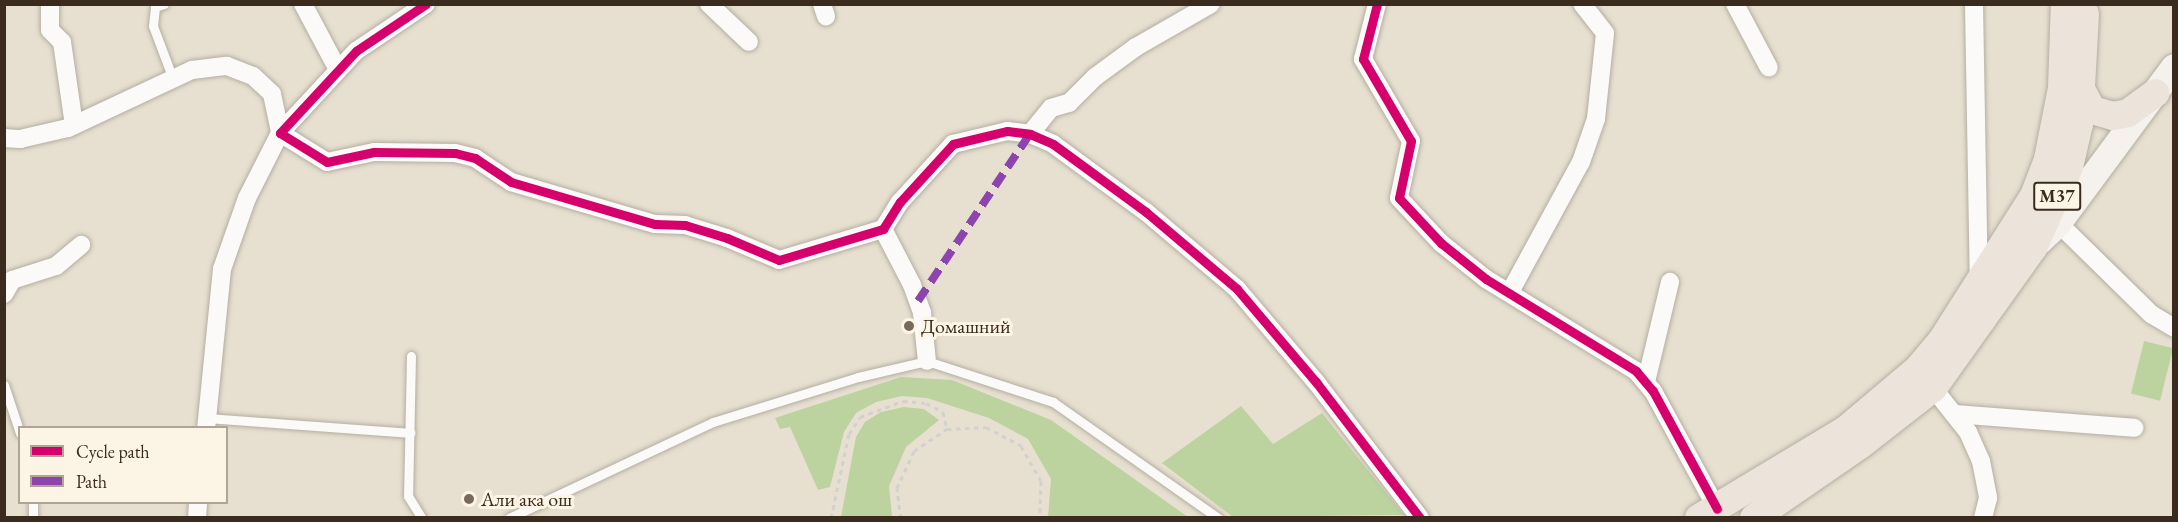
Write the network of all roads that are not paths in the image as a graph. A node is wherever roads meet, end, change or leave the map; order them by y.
1 (50, 4) edge
2 (164, 4) edge
3 (303, 4) edge
4 (426, 4) edge
5 (709, 4) edge
6 (1210, 4) edge
7 (1377, 4) edge
8 (1582, 4) edge
9 (1735, 4) edge
10 (1974, 4) edge
11 (2066, 4) edge
12 (2085, 4) edge
13 (749, 42) dead end
14 (2174, 67) edge
15 (337, 68) junction
16 (1769, 68) dead end
17 (173, 79) junction
18 (2083, 93) junction
19 (2156, 93) junction
20 (74, 125) junction
21 (280, 133) junction
22 (1030, 134) junction
23 (4, 138) edge
24 (2054, 219) junction
25 (884, 229) junction
26 (81, 245) dead end
27 (1670, 282) dead end
28 (1979, 283) junction
29 (1510, 292) junction
30 (4, 294) edge
31 (2174, 328) edge
32 (1948, 352) junction
33 (411, 356) dead end
34 (927, 361) junction
35 (1646, 382) junction
36 (4, 385) edge
37 (1933, 388) junction
38 (1954, 414) junction
39 (207, 423) edge
40 (18, 427) edge
41 (2134, 428) dead end
42 (410, 433) junction
43 (1708, 513) edge
44 (422, 518) edge
45 (509, 518) edge
46 (1218, 518) edge
47 (1420, 518) edge
48 (1754, 518) edge
49 (1983, 518) edge

1 - 20 street
2 - 17 lane
3 - 15 street
4 - 15 street
5 - 13 street
6 - 22 street
7 - 29 street
8 - 29 street
9 - 16 street
10 - 28 street
11 - 28 main road, M37
12 - 18 main road, M37
14 - 19 street
15 - 21 street
17 - 20 street
17 - 21 street
18 - 19 main road
18 - 24 main road, M37
19 - 24 street
20 - 23 street
21 - 25 street
21 - 39 street
22 - 25 street
22 - 47 street
24 - 31 street
24 - 32 main road, M37
25 - 34 street
26 - 30 street
27 - 35 street
28 - 32 main road, M37
29 - 35 street
32 - 37 main road, M37
32 - 43 main road, M37
33 - 42 lane
34 - 45 lane
34 - 46 lane
35 - 43 street
36 - 40 lane
37 - 38 street
37 - 48 main road, M37
38 - 41 street
38 - 49 street
39 - 42 lane
42 - 44 lane

